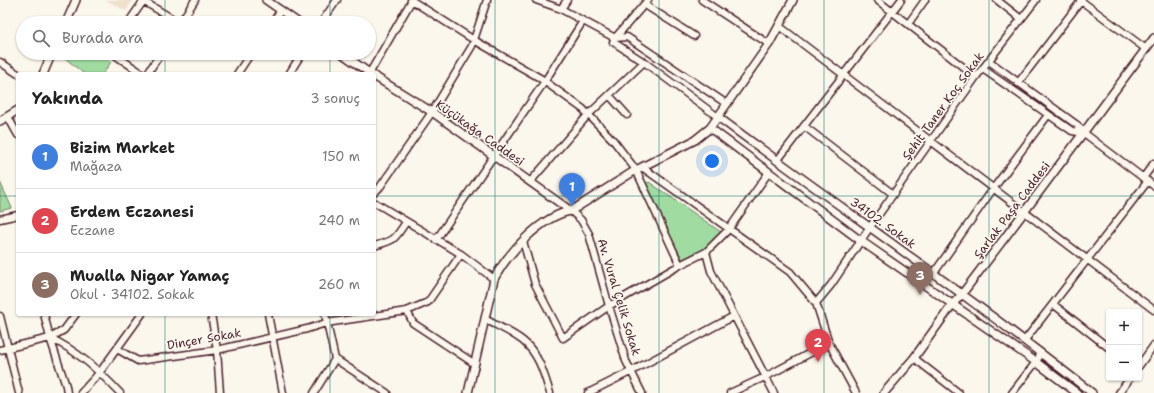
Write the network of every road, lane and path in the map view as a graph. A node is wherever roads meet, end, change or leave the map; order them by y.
1 (76, 0) edge
2 (195, 0) edge
3 (337, 0) edge
4 (412, 0) edge
5 (487, 0) edge
6 (536, 0) edge
7 (567, 0) edge
8 (792, 0) edge
9 (877, 0) edge
10 (901, 0) edge
11 (925, 0) edge
12 (997, 0) edge
13 (1036, 0) edge
14 (1080, 0) edge
15 (144, 1) edge
16 (268, 1) edge
17 (705, 1) edge
18 (646, 3) edge
19 (561, 9) junction
20 (281, 10) junction
21 (892, 12) junction
22 (69, 16) edge
23 (133, 16) edge
24 (169, 16) edge
25 (185, 16) edge
26 (277, 16) edge
27 (289, 16) edge
28 (326, 16) edge
29 (1021, 19) junction
30 (583, 21) junction
31 (908, 24) junction
32 (779, 26) junction
33 (694, 36) dead end
34 (615, 38) junction
35 (1154, 38) edge
36 (474, 40) junction
37 (768, 44) junction
38 (1146, 49) junction
39 (49, 60) edge
40 (122, 60) edge
41 (156, 60) edge
42 (246, 60) edge
43 (297, 60) edge
44 (351, 60) edge
45 (989, 61) junction
46 (0, 62) edge
47 (644, 62) junction
48 (982, 69) junction
49 (44, 72) edge
50 (140, 72) edge
51 (148, 72) edge
52 (238, 72) edge
53 (289, 72) edge
54 (368, 72) edge
55 (372, 72) edge
56 (16, 73) edge
57 (843, 74) junction
58 (376, 77) edge
59 (976, 77) junction
60 (545, 82) junction
61 (1018, 83) junction
62 (609, 95) junction
63 (727, 104) junction
64 (16, 111) edge
65 (432, 112) junction
66 (588, 115) junction
67 (627, 115) dead end
68 (1048, 115) junction
69 (8, 117) junction
70 (718, 117) junction
71 (0, 121) edge
72 (804, 126) junction
73 (710, 128) junction
74 (16, 132) edge
75 (1084, 134) junction
76 (931, 141) junction
77 (493, 157) junction
78 (777, 161) junction
79 (1154, 163) edge
80 (639, 168) junction
81 (769, 172) junction
82 (1146, 180) junction
83 (530, 182) junction
84 (1154, 186) edge
85 (993, 189) junction
86 (376, 191) edge
87 (893, 194) junction
88 (376, 203) edge
89 (571, 211) junction
90 (1025, 211) junction
91 (16, 215) edge
92 (0, 219) edge
93 (406, 222) junction
94 (870, 227) junction
95 (729, 229) junction
96 (436, 240) junction
97 (523, 241) junction
98 (861, 241) junction
99 (376, 245) edge
100 (706, 252) junction
101 (461, 254) junction
102 (1088, 259) junction
103 (680, 264) junction
104 (934, 274) junction
105 (494, 279) junction
106 (962, 294) junction
107 (816, 303) junction
108 (1053, 304) junction
109 (952, 305) junction
110 (609, 306) junction
111 (1153, 308) edge
112 (407, 311) junction
113 (376, 315) edge
114 (0, 316) edge
115 (44, 316) edge
116 (74, 316) edge
117 (141, 316) edge
118 (211, 316) edge
119 (268, 316) edge
120 (325, 316) edge
121 (370, 316) edge
122 (734, 316) junction
123 (485, 319) junction
124 (326, 322) junction
125 (273, 336) junction
126 (50, 338) junction
127 (1025, 340) junction
128 (829, 343) junction
129 (1154, 345) edge
130 (1106, 346) edge
131 (8, 348) junction
132 (117, 349) junction
133 (0, 350) edge
134 (217, 350) junction
135 (1041, 352) junction
136 (914, 358) junction
137 (335, 359) junction
138 (1036, 362) junction
139 (1142, 362) edge
140 (475, 364) junction
141 (632, 371) junction
142 (100, 372) junction
143 (765, 377) junction
144 (1128, 381) edge
145 (19, 393) edge
146 (67, 393) edge
147 (81, 393) edge
148 (120, 393) edge
149 (220, 393) edge
150 (283, 393) edge
151 (314, 393) edge
152 (387, 393) edge
153 (468, 393) edge
154 (550, 393) edge
155 (588, 393) edge
156 (642, 393) edge
157 (730, 393) edge
158 (774, 393) edge
159 (856, 393) edge
160 (884, 393) edge
161 (959, 393) edge
162 (1012, 393) edge
163 (1078, 393) edge
164 (1092, 393) edge
165 (1119, 393) edge

1 - 22 street
2 - 25 street
3 - 28 street
4 - 36 street
4 - 55 street
5 - 36 street
6 - 19 street
7 - 19 street
8 - 32 street
9 - 21 street
10 - 21 street
11 - 31 street
12 - 29 street
13 - 29 street, Şehit Taner Koç Sokak
14 - 38 street
14 - 61 street
15 - 23 street
15 - 24 street
16 - 20 street
17 - 37 street
18 - 33 street
18 - 34 street
19 - 30 street
20 - 26 street
20 - 27 street
21 - 31 street
21 - 57 street
29 - 45 street, Şehit Taner Koç Sokak
30 - 34 street
30 - 60 street
31 - 59 street
32 - 37 street
32 - 57 street
34 - 47 street
34 - 63 street
35 - 38 street, Şarlak Paşa Caddesi
36 - 60 street
36 - 65 street
37 - 63 street
38 - 75 street, Şarlak Paşa Caddesi
39 - 49 street
40 - 50 street
41 - 51 street
42 - 52 street
43 - 53 street
44 - 54 street, Küçükağa Caddesi
45 - 48 street, Şehit Taner Koç Sokak
45 - 61 street
46 - 56 street
47 - 62 street
47 - 70 street
48 - 59 street, Şehit Taner Koç Sokak
48 - 68 street
57 - 72 street
57 - 76 street
58 - 65 street, Küçükağa Caddesi
59 - 76 street, Şehit Taner Koç Sokak
60 - 66 street
60 - 77 street
61 - 75 street
62 - 66 street
62 - 67 street
63 - 70 street
64 - 69 street
65 - 77 street, Küçükağa Caddesi
65 - 86 street
66 - 80 street
66 - 83 street
68 - 75 street
68 - 85 street
69 - 71 street
69 - 74 street
70 - 73 street
70 - 78 street, 34102. Sokak
72 - 78 street
72 - 87 street
73 - 80 street
73 - 81 street
75 - 82 street
75 - 90 street, Şarlak Paşa Caddesi
76 - 85 street
76 - 87 street, Şehit Taner Koç Sokak
77 - 83 street, Küçükağa Caddesi
77 - 96 street
78 - 94 street, 34102. Sokak
79 - 82 street
80 - 89 street
80 - 95 street
80 - 103 street
81 - 95 street
81 - 98 street
82 - 84 street
82 - 102 street
83 - 89 street, Küçükağa Caddesi
85 - 90 street
85 - 104 street
87 - 94 street, Şehit Taner Koç Sokak
88 - 93 street
89 - 97 street
89 - 110 street, Av. Vural Çelik Sokak
90 - 102 street
90 - 106 street, Şarlak Paşa Caddesi
91 - 92 street
93 - 96 street
93 - 99 street
94 - 98 street, Şehit Taner Koç Sokak
94 - 104 street, 34102. Sokak
95 - 100 street
95 - 107 street
96 - 101 street
97 - 105 street
97 - 110 street
98 - 107 street, Şehit Taner Koç Sokak
98 - 109 street
100 - 103 street
100 - 122 street
101 - 105 street
101 - 112 street, Dinçer Sokak
102 - 108 street
102 - 111 street
103 - 110 street
104 - 106 street, 34102. Sokak
105 - 123 street
106 - 109 street, Şarlak Paşa Caddesi
106 - 127 street, 34102. Sokak
107 - 128 street
108 - 127 street
108 - 130 street
109 - 136 street, Şarlak Paşa Caddesi
109 - 138 street
110 - 141 street, Av. Vural Çelik Sokak
112 - 113 street, Dinçer Sokak
112 - 140 street
114 - 131 street
115 - 126 street
116 - 126 street
117 - 132 street
118 - 134 street
119 - 125 street
120 - 124 street
121 - 124 street, Dinçer Sokak
122 - 141 street
122 - 143 street
123 - 140 street
123 - 154 street
124 - 125 street, Dinçer Sokak
124 - 137 street
125 - 134 street, Dinçer Sokak
125 - 150 street
126 - 131 street
126 - 142 street
126 - 146 street
127 - 135 street, 34102. Sokak
128 - 143 street
128 - 159 street
129 - 139 street
131 - 133 street
131 - 145 street
132 - 134 street, Dinçer Sokak
132 - 142 street
134 - 149 street
135 - 138 street
135 - 164 street, 34102. Sokak
136 - 160 street, Şarlak Paşa Caddesi
136 - 161 street
137 - 151 street
137 - 152 street
138 - 162 street
138 - 163 street
140 - 153 street
141 - 155 street
141 - 156 street, Av. Vural Çelik Sokak
142 - 147 street
142 - 148 street
143 - 157 street
143 - 158 street
144 - 165 street

